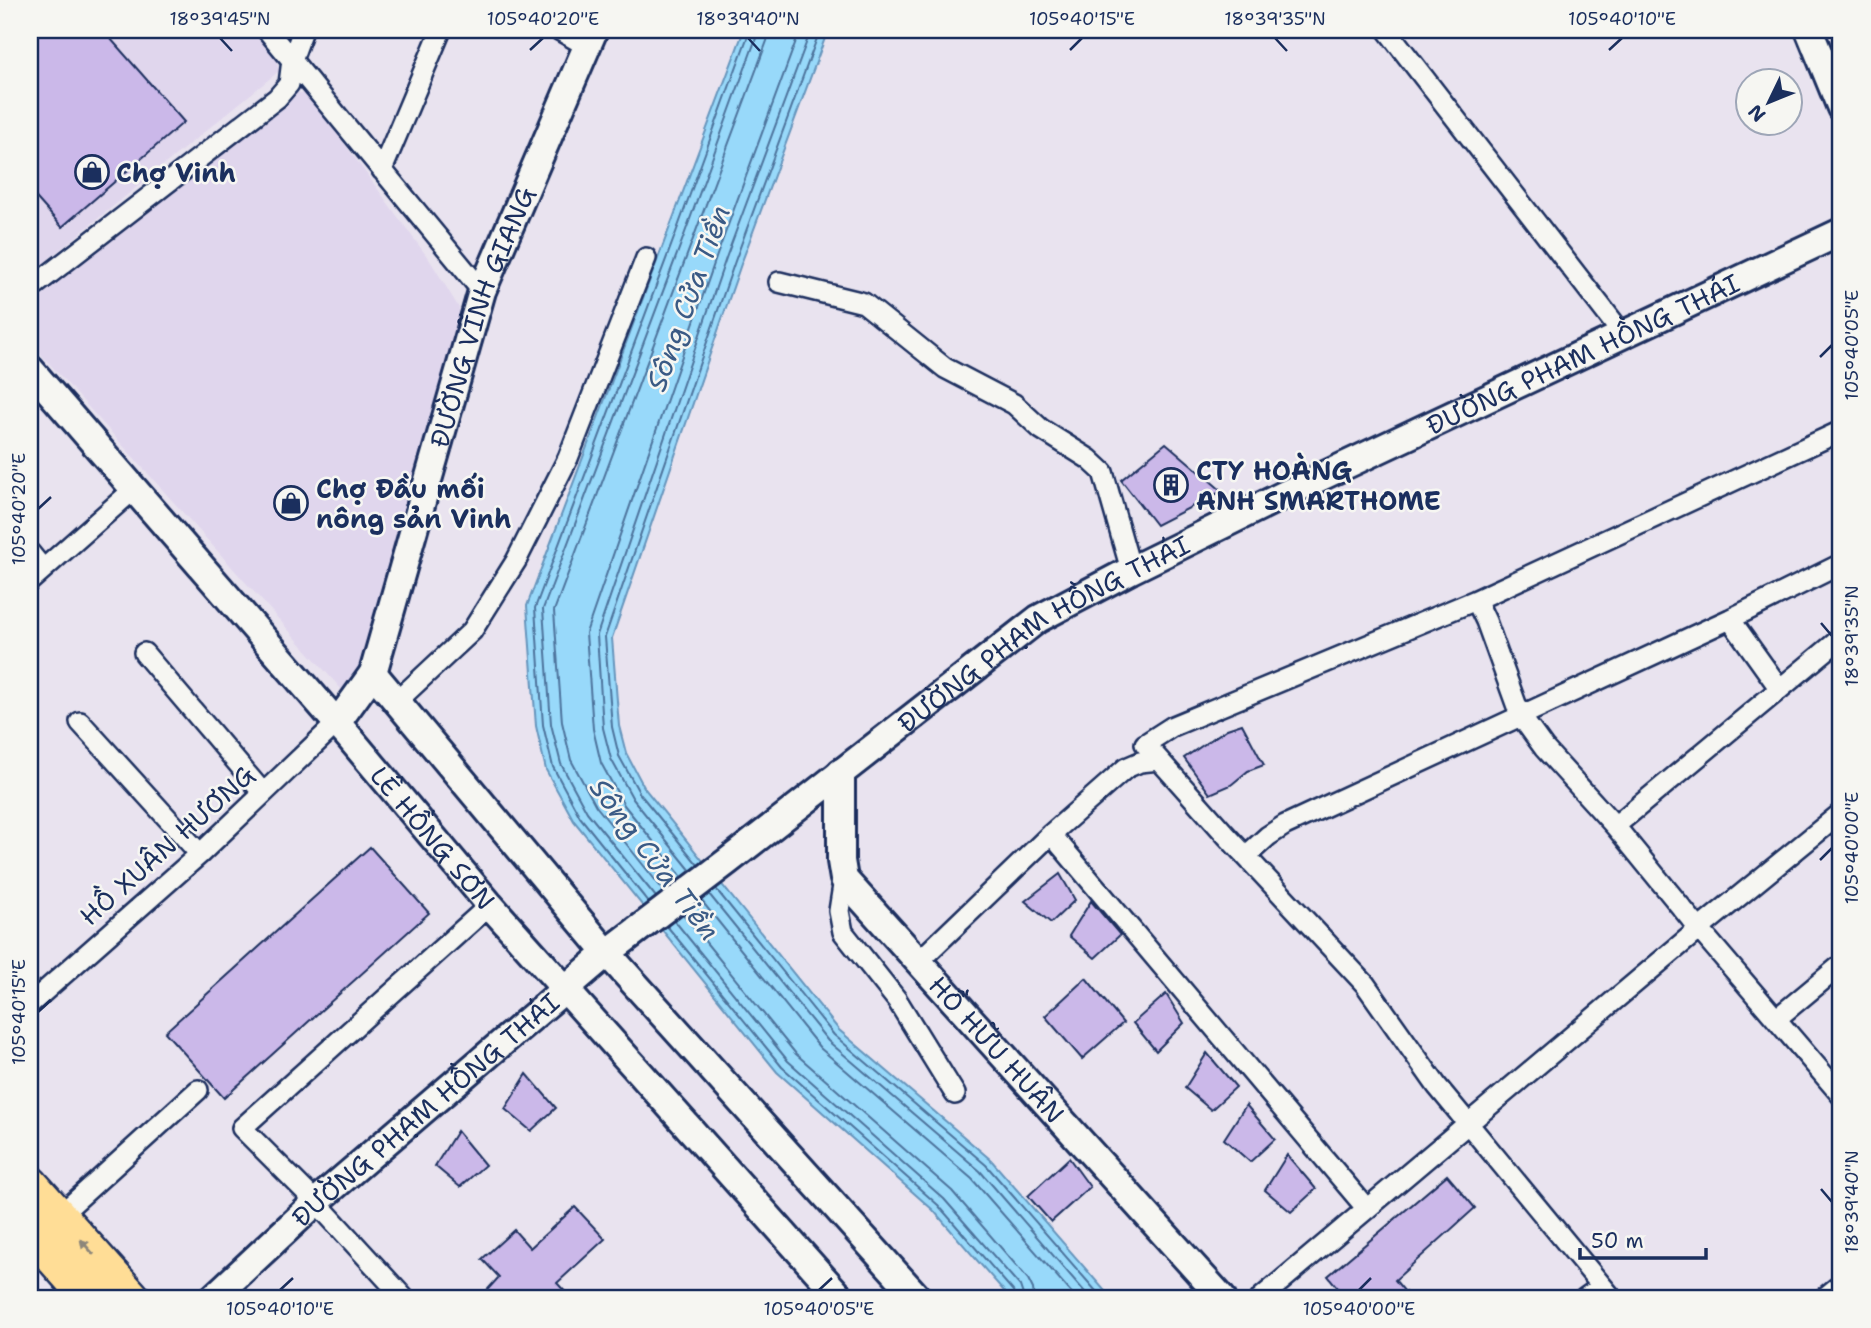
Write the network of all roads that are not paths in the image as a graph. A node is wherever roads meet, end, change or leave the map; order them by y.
1 (267, 30) edge
2 (303, 30) edge
3 (441, 30) edge
4 (559, 30) edge
5 (1387, 30) edge
6 (1809, 30) edge
7 (590, 38) edge
8 (292, 60) junction
9 (1841, 108) edge
10 (382, 170) junction
11 (1841, 232) edge
12 (646, 258) dead end
13 (779, 282) dead end
14 (30, 289) edge
15 (482, 292) junction
16 (1623, 336) junction
17 (30, 369) edge
18 (1841, 430) edge
19 (133, 490) junction
20 (30, 553) edge
21 (1841, 564) edge
22 (1131, 570) junction
23 (37, 575) edge
24 (1476, 600) junction
25 (1730, 619) junction
26 (1841, 638) edge
27 (144, 653) dead end
28 (373, 673) junction
29 (1780, 689) junction
30 (396, 702) junction
31 (1520, 715) junction
32 (80, 722) dead end
33 (337, 723) junction
34 (1159, 760) junction
35 (841, 772) junction
36 (263, 793) junction
37 (1841, 813) edge
38 (1615, 826) junction
39 (1051, 834) junction
40 (200, 854) junction
41 (1245, 856) junction
42 (844, 879) junction
43 (491, 905) junction
44 (1699, 929) junction
45 (607, 953) junction
46 (918, 962) junction
47 (1841, 965) edge
48 (566, 989) junction
49 (30, 1003) edge
50 (1776, 1019) junction
51 (198, 1090) dead end
52 (955, 1094) dead end
53 (1841, 1095) edge
54 (1468, 1123) junction
55 (30, 1184) edge
56 (316, 1202) junction
57 (1367, 1209) junction
58 (44, 1224) edge
59 (1841, 1284) edge
60 (1606, 1292) edge
61 (89, 1298) edge
62 (132, 1298) edge
63 (213, 1298) edge
64 (404, 1298) edge
65 (841, 1298) edge
66 (918, 1298) edge
67 (1222, 1298) edge
68 (1261, 1298) edge
69 (1585, 1298) edge
70 (1824, 1298) edge

1 - 8 street
2 - 8 street
3 - 10 street
4 - 7 street
5 - 16 street
6 - 9 street
7 - 15 street, ĐƯỜNG VĨNH GIANG
8 - 10 street
8 - 14 street
10 - 15 street
11 - 16 street, ĐƯỜNG PHẠM HỒNG THÁI
12 - 30 street
13 - 22 street
15 - 28 street, ĐƯỜNG VĨNH GIANG
16 - 22 street, ĐƯỜNG PHẠM HỒNG THÁI
17 - 19 street, LÊ HỒNG SƠN
18 - 24 street
19 - 23 street
19 - 33 street, LÊ HỒNG SƠN
20 - 23 street
21 - 25 street
22 - 35 street, ĐƯỜNG PHẠM HỒNG THÁI
24 - 31 street
24 - 34 street
25 - 29 street
25 - 31 street
26 - 29 street
27 - 36 street
28 - 30 street
28 - 33 street, ĐƯỜNG VĨNH GIANG
29 - 38 street
30 - 45 street
31 - 38 street
31 - 41 street
32 - 40 street
33 - 36 street, HỒ XUÂN HƯƠNG
33 - 43 street, LÊ HỒNG SƠN
34 - 39 street
34 - 41 street
35 - 42 street
35 - 45 street, ĐƯỜNG PHẠM HỒNG THÁI
36 - 40 street, HỒ XUÂN HƯƠNG
37 - 44 street
38 - 44 street
39 - 46 street
39 - 57 street
40 - 49 street, HỒ XUÂN HƯƠNG
41 - 54 street
42 - 46 street, HỒ HỮU HUÂN
42 - 52 street
43 - 48 street, LÊ HỒNG SƠN
43 - 56 street
44 - 50 street
44 - 54 street
45 - 48 street, ĐƯỜNG PHẠM HỒNG THÁI
45 - 66 street
46 - 67 street, HỒ HỮU HUÂN
47 - 50 street
48 - 56 street, ĐƯỜNG PHẠM HỒNG THÁI
48 - 65 street, LÊ HỒNG SƠN
50 - 53 street
51 - 58 street
54 - 57 street
54 - 60 street
55 - 58 highway
56 - 63 street, ĐƯỜNG PHẠM HỒNG THÁI
56 - 64 street
57 - 68 street
58 - 61 highway
62 -> 58 highway
59 - 70 street
60 - 69 street

